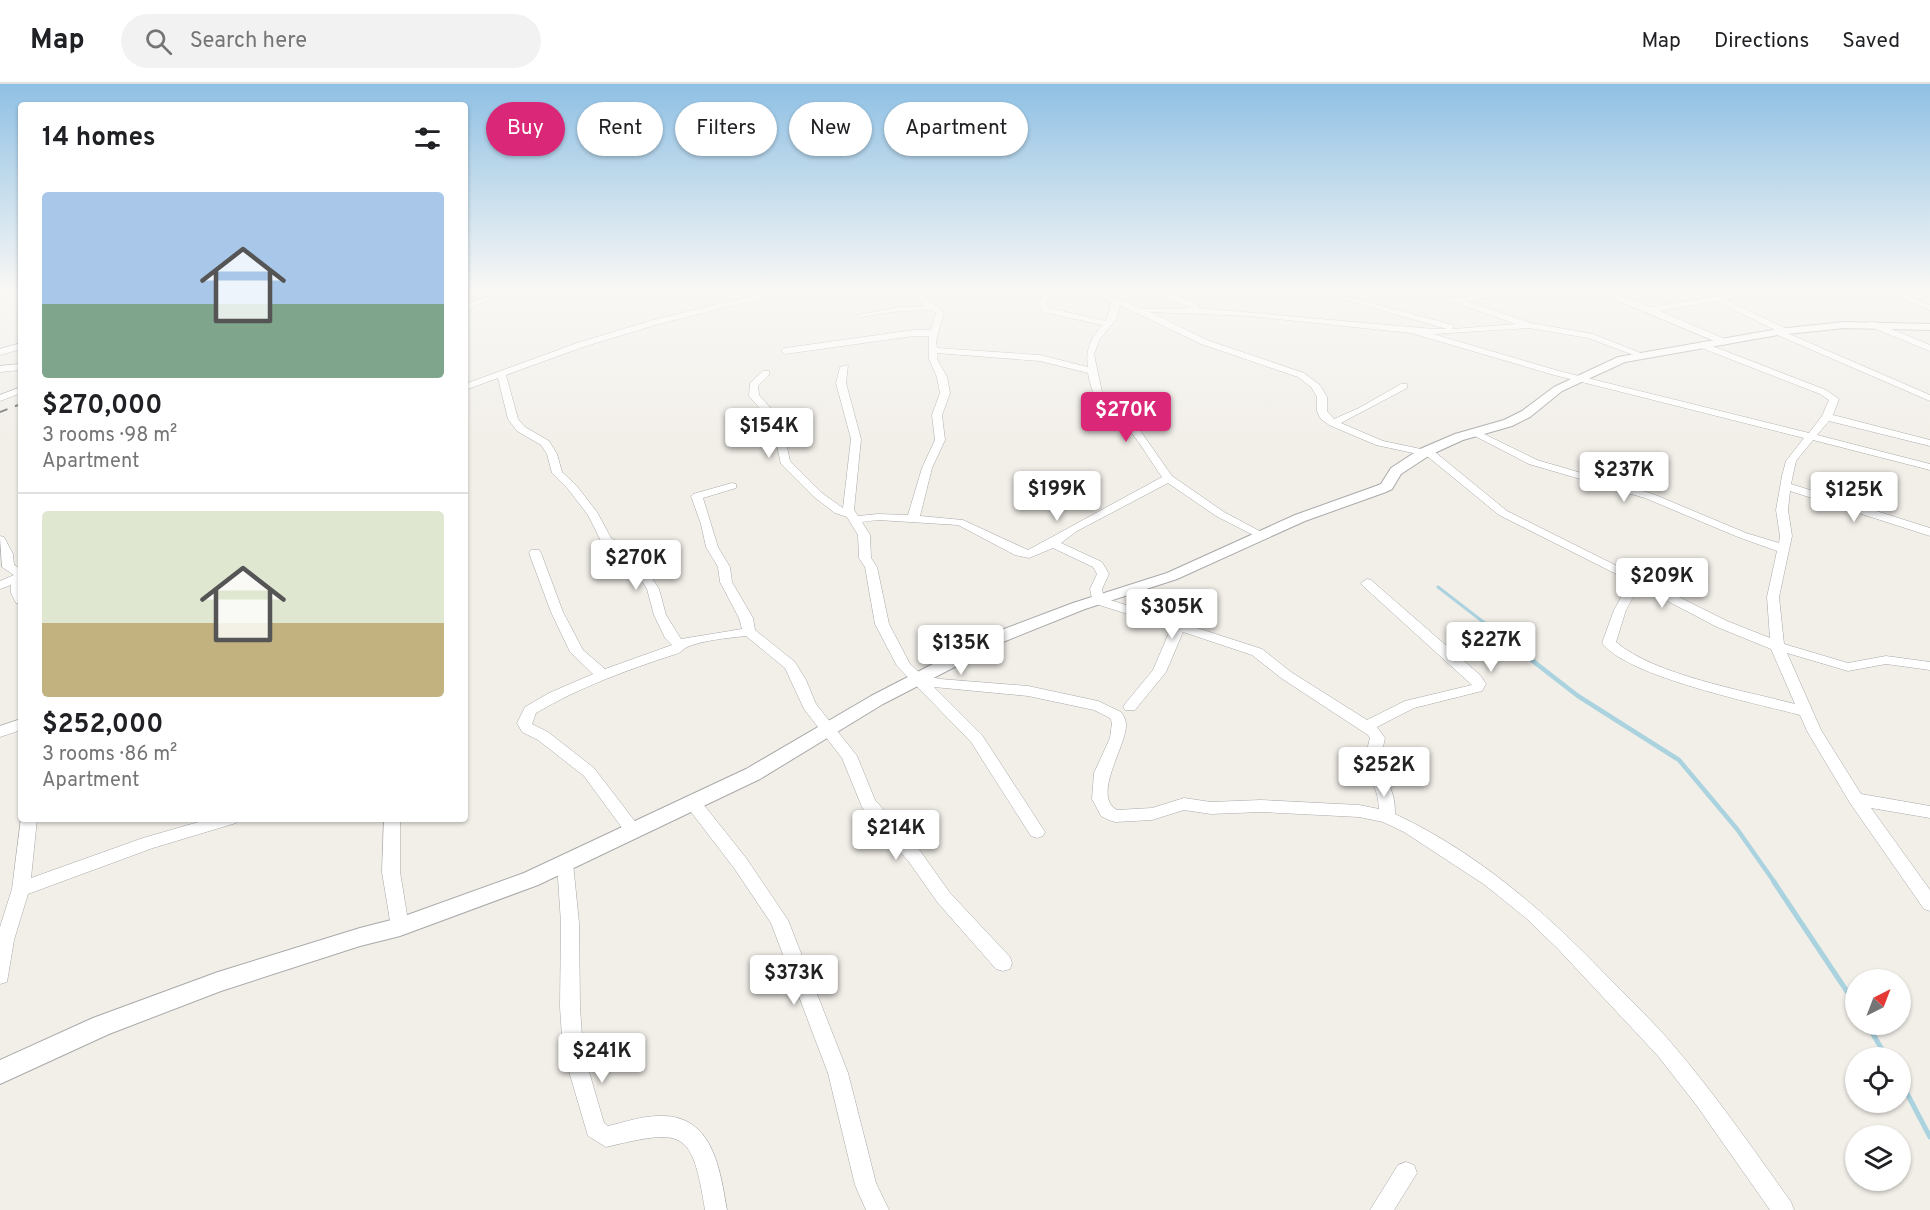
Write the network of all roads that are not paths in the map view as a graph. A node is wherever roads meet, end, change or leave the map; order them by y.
1 (595, 341) edge
2 (860, 341) edge
3 (933, 341) edge
4 (1095, 341) edge
5 (1201, 341) edge
6 (1443, 341) edge
7 (1455, 341) edge
8 (1602, 341) edge
9 (1721, 341) edge
10 (1732, 341) edge
11 (1801, 341) edge
12 (1912, 341) edge
13 (1724, 342) junction
14 (1454, 344) junction
15 (1702, 345) junction
16 (18, 347) edge
17 (1930, 348) edge
18 (932, 350) junction
19 (785, 351) dead end
20 (0, 352) edge
21 (1639, 354) junction
22 (18, 367) edge
23 (845, 367) dead end
24 (0, 369) edge
25 (1093, 370) junction
26 (766, 373) dead end
27 (501, 374) junction
28 (1577, 378) junction
29 (468, 386) edge
30 (1404, 386) dead end
31 (18, 391) edge
32 (0, 398) edge
33 (1930, 398) edge
34 (1827, 417) junction
35 (1333, 423) junction
36 (1474, 433) junction
37 (1811, 436) junction
38 (1930, 443) edge
39 (1425, 452) junction
40 (1930, 467) edge
41 (1168, 478) junction
42 (732, 486) dead end
43 (1786, 486) junction
44 (853, 518) junction
45 (913, 519) junction
46 (1930, 532) edge
47 (1261, 535) junction
48 (0, 540) edge
49 (1053, 543) junction
50 (1784, 549) junction
51 (535, 553) dead end
52 (18, 574) edge
53 (18, 577) edge
54 (1637, 580) junction
55 (1367, 584) dead end
56 (0, 585) edge
57 (1098, 600) junction
58 (1179, 626) junction
59 (749, 632) junction
60 (683, 644) junction
61 (1777, 645) junction
62 (1930, 666) edge
63 (603, 675) junction
64 (917, 679) junction
65 (1130, 707) dead end
66 (1803, 711) junction
67 (18, 725) edge
68 (1366, 726) junction
69 (828, 730) junction
70 (0, 732) edge
71 (1856, 799) junction
72 (694, 804) junction
73 (1930, 812) edge
74 (1387, 817) junction
75 (29, 822) edge
76 (220, 822) edge
77 (392, 822) edge
78 (634, 832) junction
79 (1037, 832) dead end
80 (565, 863) junction
81 (21, 889) junction
82 (1928, 899) edge
83 (400, 927) junction
84 (1002, 963) dead end
85 (0, 975) edge
86 (0, 1072) edge
87 (1406, 1173) dead end
88 (716, 1210) edge
89 (878, 1210) edge
90 (1382, 1210) edge
91 (1783, 1210) edge

1 - 27 street
2 - 19 street
3 - 18 street
4 - 25 street
5 - 35 street
6 - 14 street
7 - 14 street
8 - 21 street
9 - 13 street
10 - 13 street
11 - 33 street
12 - 17 street
13 - 15 street
14 - 28 street
15 - 21 street
15 - 34 street
16 - 20 street
18 - 25 street
18 - 45 street
21 - 28 street
22 - 24 street
23 - 44 street
25 - 41 street
26 - 44 street
27 - 29 street
27 - 60 street
28 - 36 street
28 - 37 street
30 - 35 street
31 - 32 street
34 - 37 street
34 - 38 street
35 - 39 street
36 - 39 street
36 - 50 street
37 - 40 street
37 - 43 street
39 - 47 street
39 - 54 street
41 - 47 street
41 - 49 street
42 - 59 street
43 - 46 street
43 - 50 street
44 - 45 street
44 - 64 street
45 - 49 street
47 - 57 street
48 - 52 street
49 - 57 street
50 - 61 street
51 - 63 street
53 - 56 street
54 - 61 street
54 - 66 street
55 - 68 street
57 - 58 street
57 - 64 street
58 - 65 street
58 - 68 street
59 - 60 street
59 - 69 street
60 - 63 street
61 - 62 street
61 - 66 street
63 - 78 street
64 - 69 street
64 - 74 street
64 - 79 street
66 - 71 street
67 - 70 street
68 - 74 street
69 - 72 street
69 - 84 street
71 - 73 street
71 - 82 street
72 - 78 street
72 - 89 street
74 - 91 street
75 - 81 street
76 - 81 street
77 - 83 street
78 - 80 street
80 - 83 street
80 - 88 street
81 - 85 street
83 - 86 street
87 - 90 street

